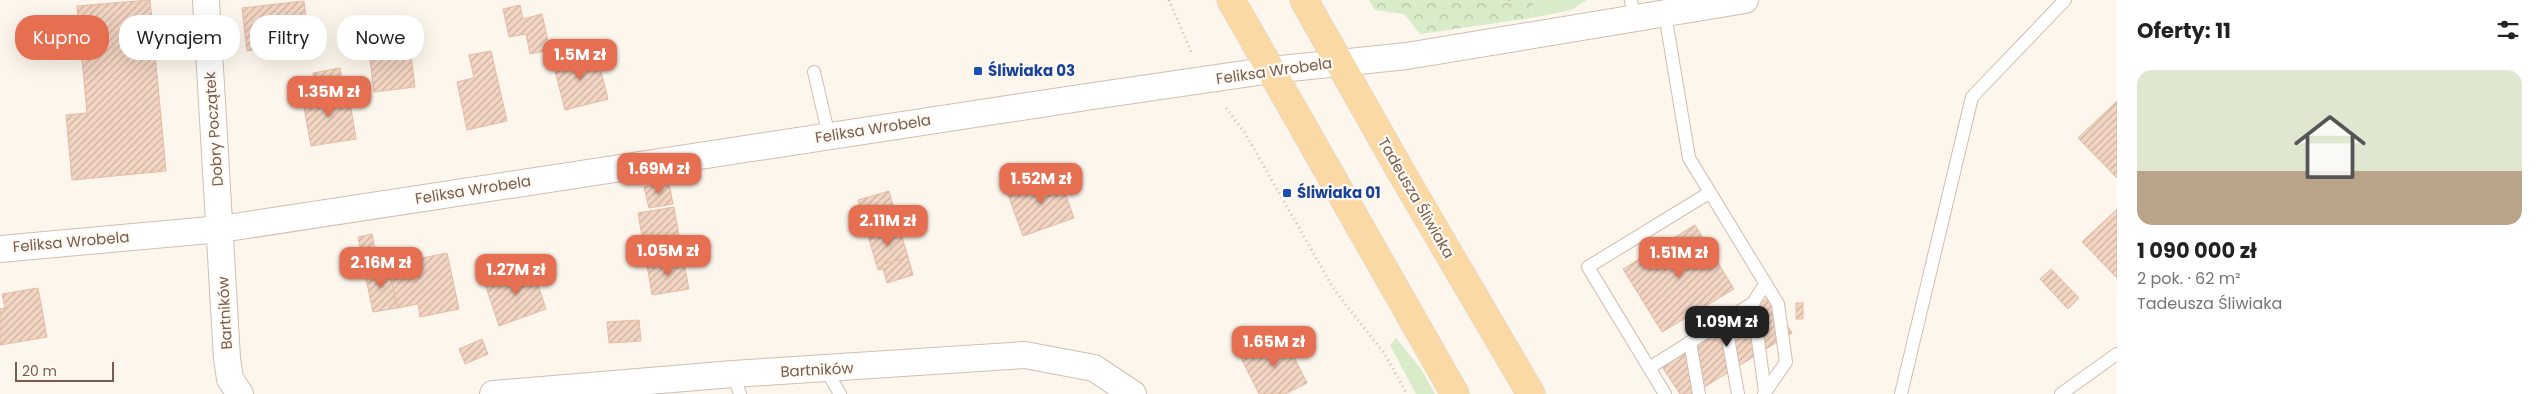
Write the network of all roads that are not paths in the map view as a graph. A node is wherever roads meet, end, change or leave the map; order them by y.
1 (206, 0) edge
2 (1231, 0) edge
3 (1304, 0) edge
4 (1745, 0) edge
5 (2065, 0) edge
6 (1633, 9) edge
7 (1665, 14) junction
8 (1339, 62) junction
9 (1271, 70) junction
10 (814, 72) dead end
11 (829, 136) junction
12 (1709, 193) junction
13 (221, 228) junction
14 (0, 249) edge
15 (1765, 284) junction
16 (1753, 303) junction
17 (1724, 321) junction
18 (1690, 342) junction
19 (2117, 354) edge
20 (1649, 368) junction
21 (826, 370) junction
22 (736, 384) edge
23 (1765, 393) edge
24 (240, 394) edge
25 (492, 394) edge
26 (840, 394) edge
27 (1133, 394) edge
28 (1455, 394) edge
29 (1531, 394) edge
30 (1666, 394) edge
31 (1699, 394) edge
32 (1738, 394) edge
33 (1901, 394) edge
34 (2061, 394) edge

1 - 13 street, Dobry Początek
2 - 9 main road
3 - 8 main road, Tadeusza Śliwiaka
4 - 7 street, Feliksa Wrobela
5 - 33 lane
6 - 7 street, Feliksa Wrobela
6 - 8 street, Feliksa Wrobela
7 - 12 lane
8 - 9 street, Feliksa Wrobela
8 - 29 main road, Tadeusza Śliwiaka
9 - 11 street, Feliksa Wrobela
9 - 28 main road
10 - 11 lane
11 - 13 street, Feliksa Wrobela
12 - 15 lane
12 - 20 lane
13 - 14 street, Feliksa Wrobela
13 - 24 street, Bartników
15 - 16 lane
15 - 23 lane
16 - 17 lane
16 - 23 lane
17 - 18 lane
17 - 32 lane
18 - 20 lane
18 - 31 lane
19 - 34 lane
20 - 30 lane
21 - 22 street, Bartników
21 - 26 lane
21 - 27 street, Bartników
22 - 25 street, Bartników

